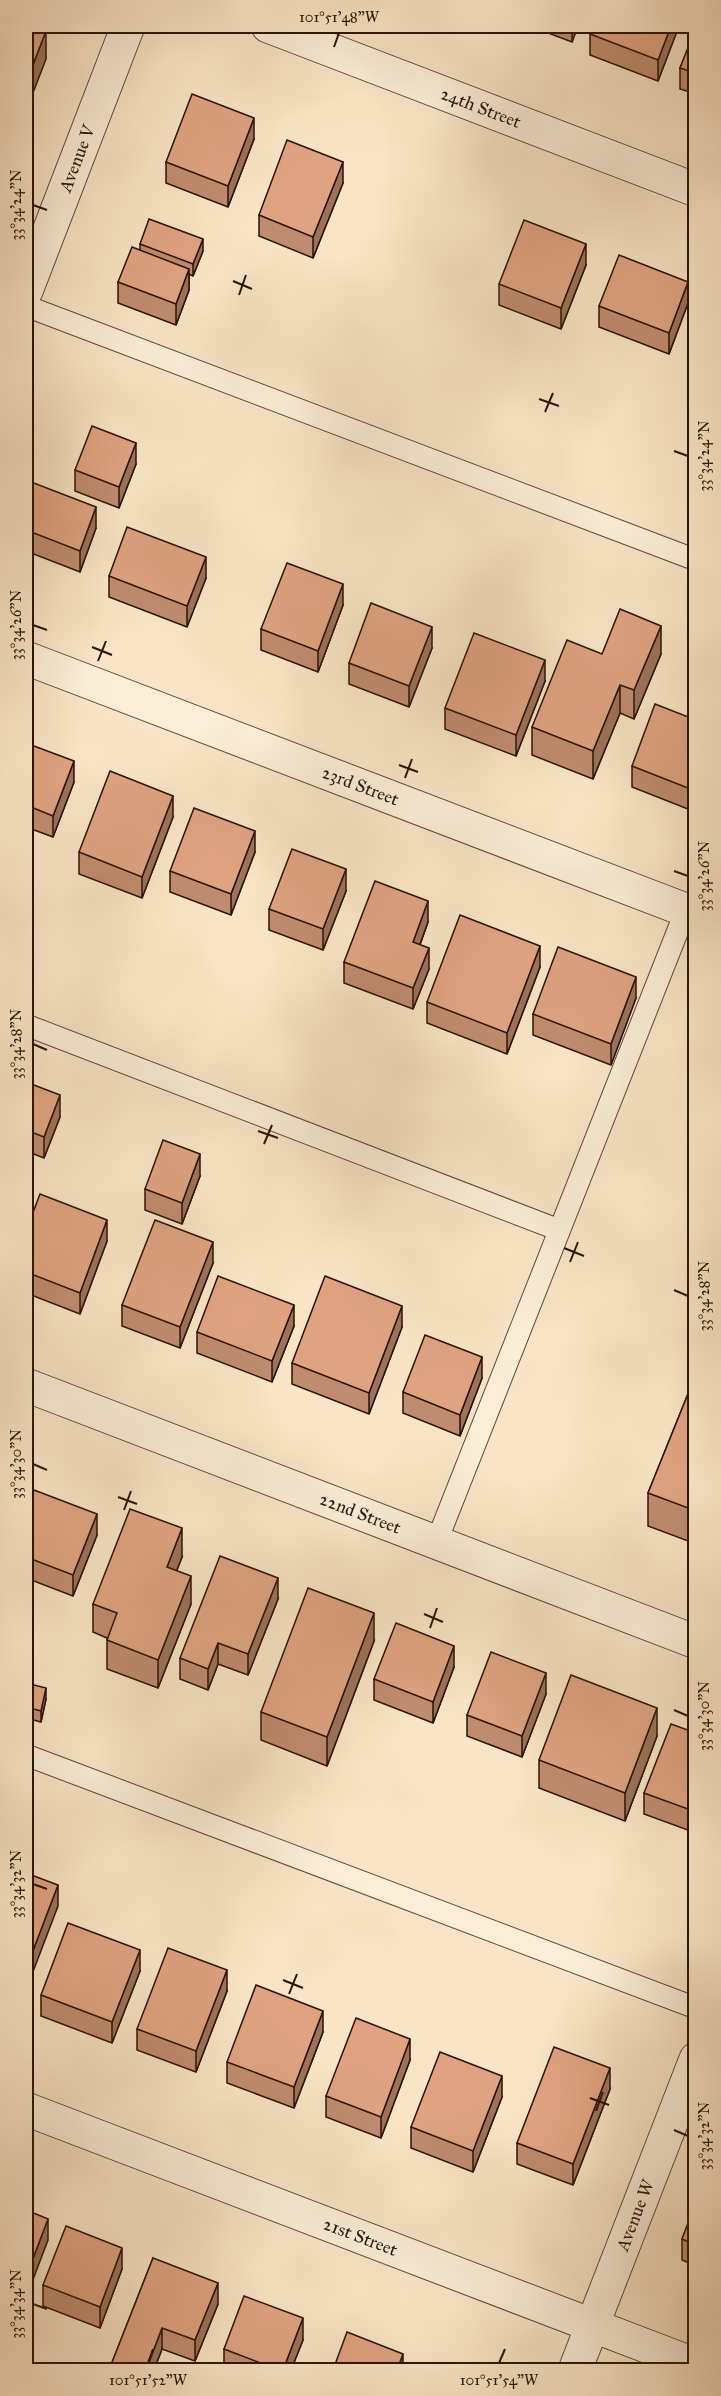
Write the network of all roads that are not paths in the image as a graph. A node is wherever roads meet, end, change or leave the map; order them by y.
1 (128, 26) edge
2 (267, 26) edge
3 (696, 190) edge
4 (26, 291) edge
5 (26, 306) edge
6 (696, 560) edge
7 (26, 658) edge
8 (691, 912) edge
9 (26, 1025) edge
10 (560, 1230) junction
11 (26, 1385) edge
12 (436, 1543) junction
13 (696, 1642) edge
14 (26, 1755) edge
15 (696, 2008) edge
16 (696, 2059) edge
17 (26, 2109) edge
18 (592, 2326) junction
19 (696, 2366) edge
20 (575, 2370) edge

1 - 4 street, Avenue V
2 - 3 street, 24th Street
5 - 6 lane
7 - 8 street, 23rd Street
8 - 10 lane
9 - 10 lane
10 - 12 lane
11 - 12 street, 22nd Street
12 - 13 street, 22nd Street
14 - 15 lane
16 - 18 street, Avenue W
17 - 18 street, 21st Street
18 - 19 street, 21st Street
18 - 20 street, Avenue W

